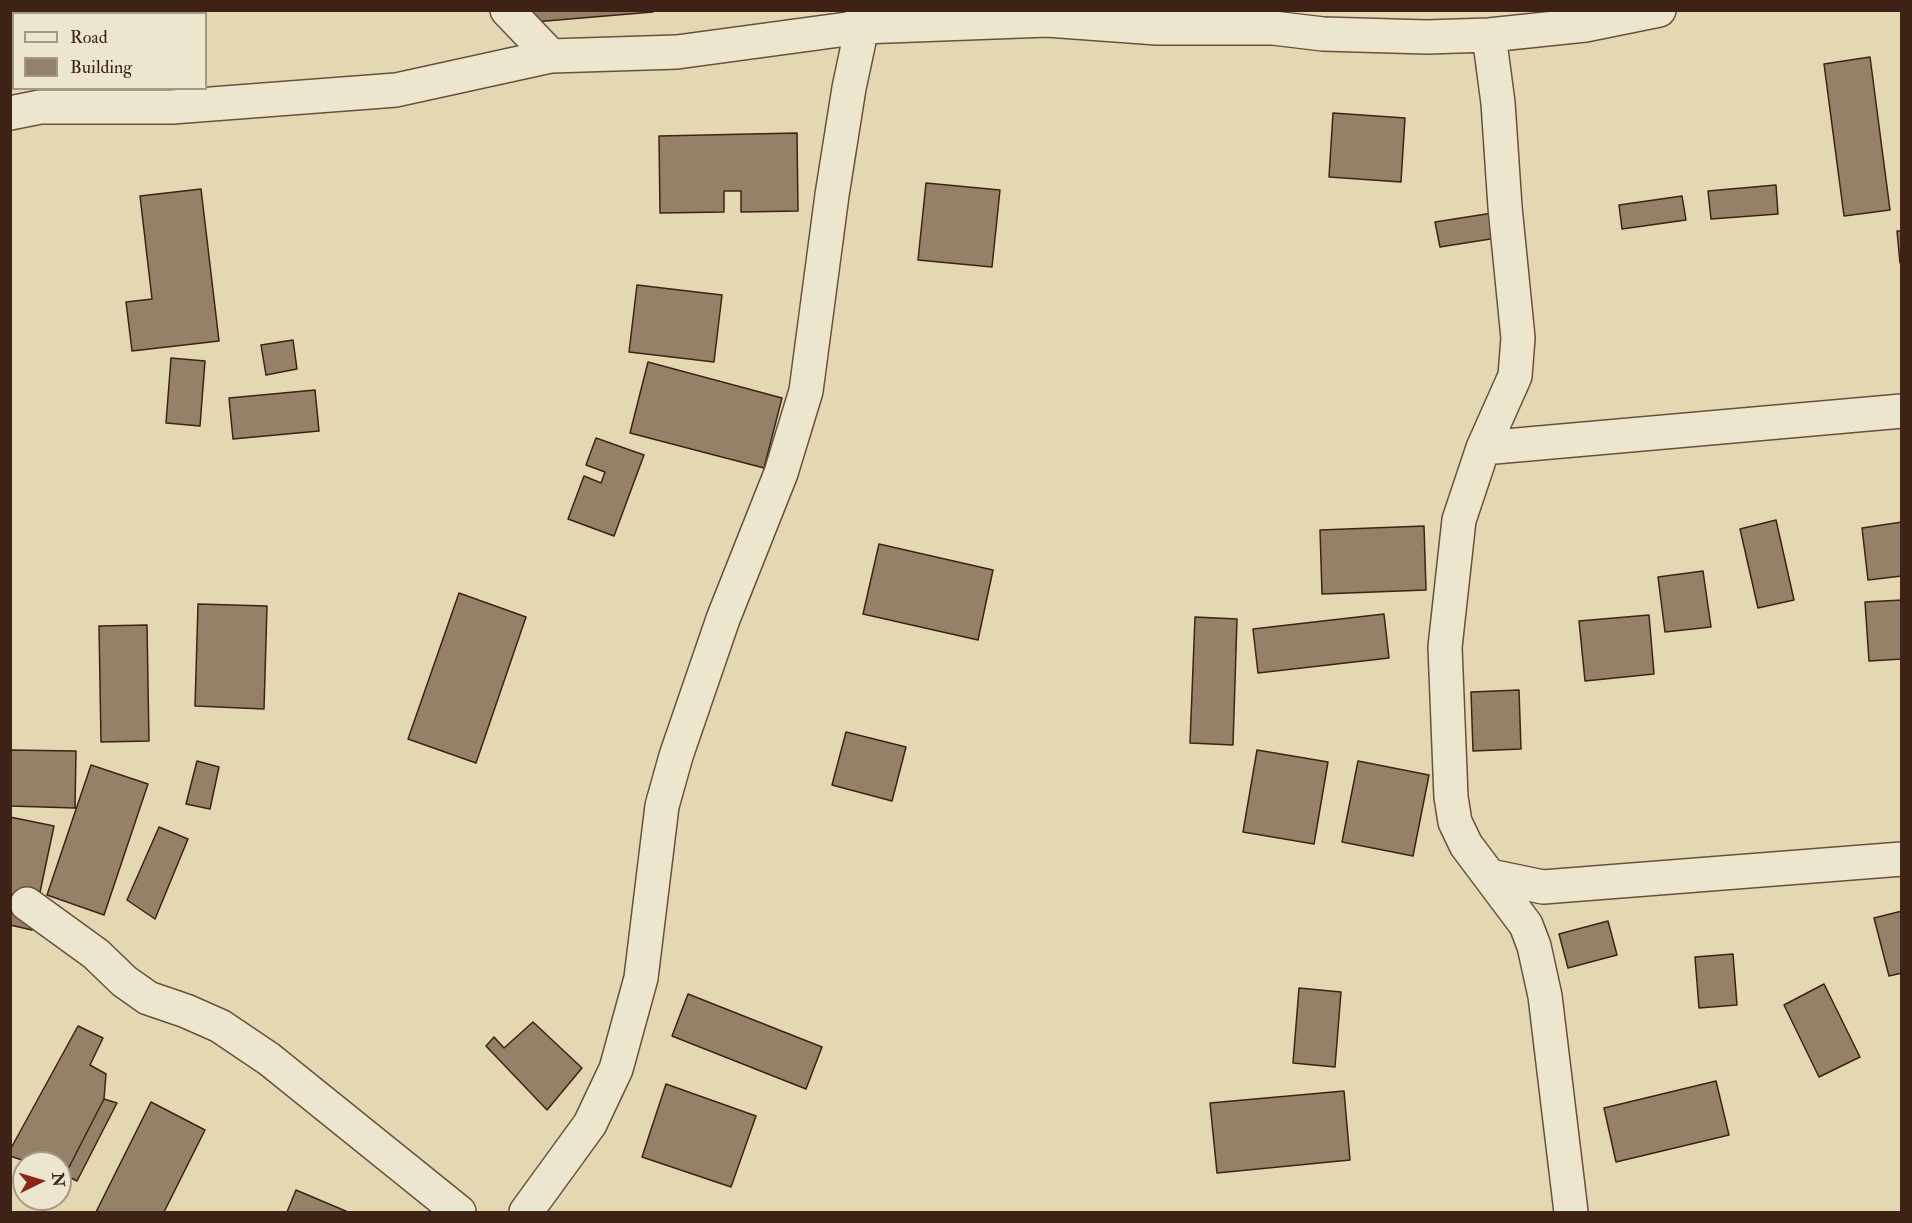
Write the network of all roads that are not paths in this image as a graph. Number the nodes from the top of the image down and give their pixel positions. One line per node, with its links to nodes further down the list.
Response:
1 (507, 10): 5 (street)
2 (1659, 10): 4 (street)
3 (862, 19): 4 (street); 5 (street); 15 (street)
4 (1489, 35): 8 (street)
5 (551, 56): 6 (street)
6 (10, 112)
7 (1902, 411): 8 (street)
8 (1483, 448): 10 (street)
9 (1902, 859): 11 (street)
10 (1490, 876): 11 (street); 13 (street)
11 (1543, 887): 13 (street)
12 (27, 904): 14 (street)
13 (1526, 925): 16 (street)
14 (459, 1212)
15 (526, 1212)
16 (1571, 1212)

